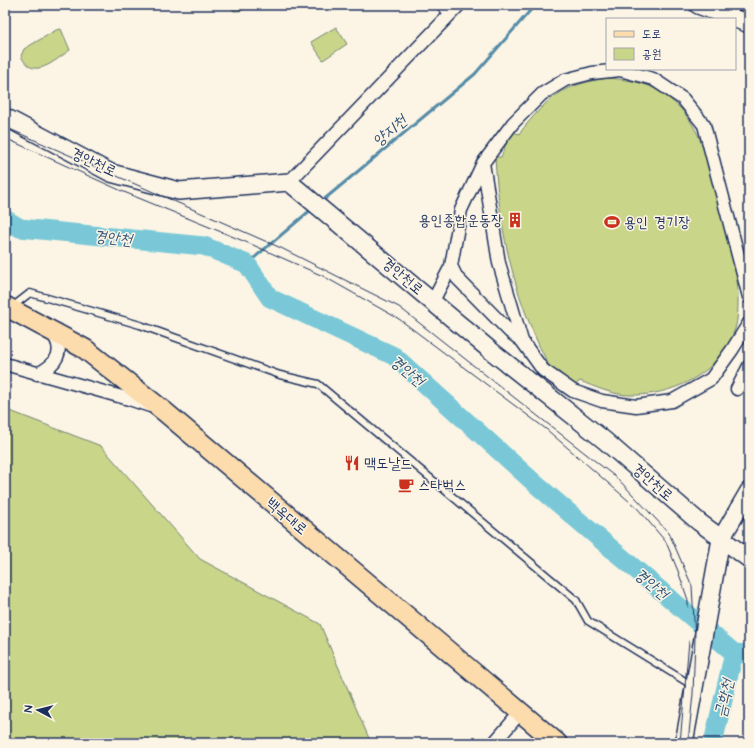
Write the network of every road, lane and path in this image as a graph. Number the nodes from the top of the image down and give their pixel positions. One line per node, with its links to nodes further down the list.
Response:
1 (439, 5): 4 (lane)
2 (459, 5): 4 (street)
3 (698, 5): 5 (main road)
4 (449, 16): 10 (street)
5 (733, 18)
6 (736, 19): 7 (main road)
7 (749, 24)
8 (5, 117): 10 (main road, 경안천로)
9 (483, 163): 11 (street); 12 (street); 17 (street)
10 (294, 186): 13 (main road, 경안천로)
11 (451, 266): 13 (street); 17 (street)
12 (749, 297)
13 (433, 301): 24 (main road, 경안천로)
14 (7, 308): 16 (main road, 백옥대로); 26 (lane)
15 (749, 323): 17 (street)
16 (49, 330): 20 (street); 22 (main road, 백옥대로)
17 (522, 341)
18 (5, 364): 20 (street)
19 (749, 366): 21 (street)
20 (37, 374): 22 (street)
21 (737, 389)
22 (165, 412): 27 (main road, 백옥대로)
23 (747, 497): 24 (main road)
24 (720, 547): 25 (main road, 경안천로); 26 (main road)
25 (749, 560)
26 (694, 687): 30 (main road)
27 (520, 713): 28 (street); 29 (main road, 백옥대로)
28 (494, 743)
29 (557, 743)
30 (684, 743)

